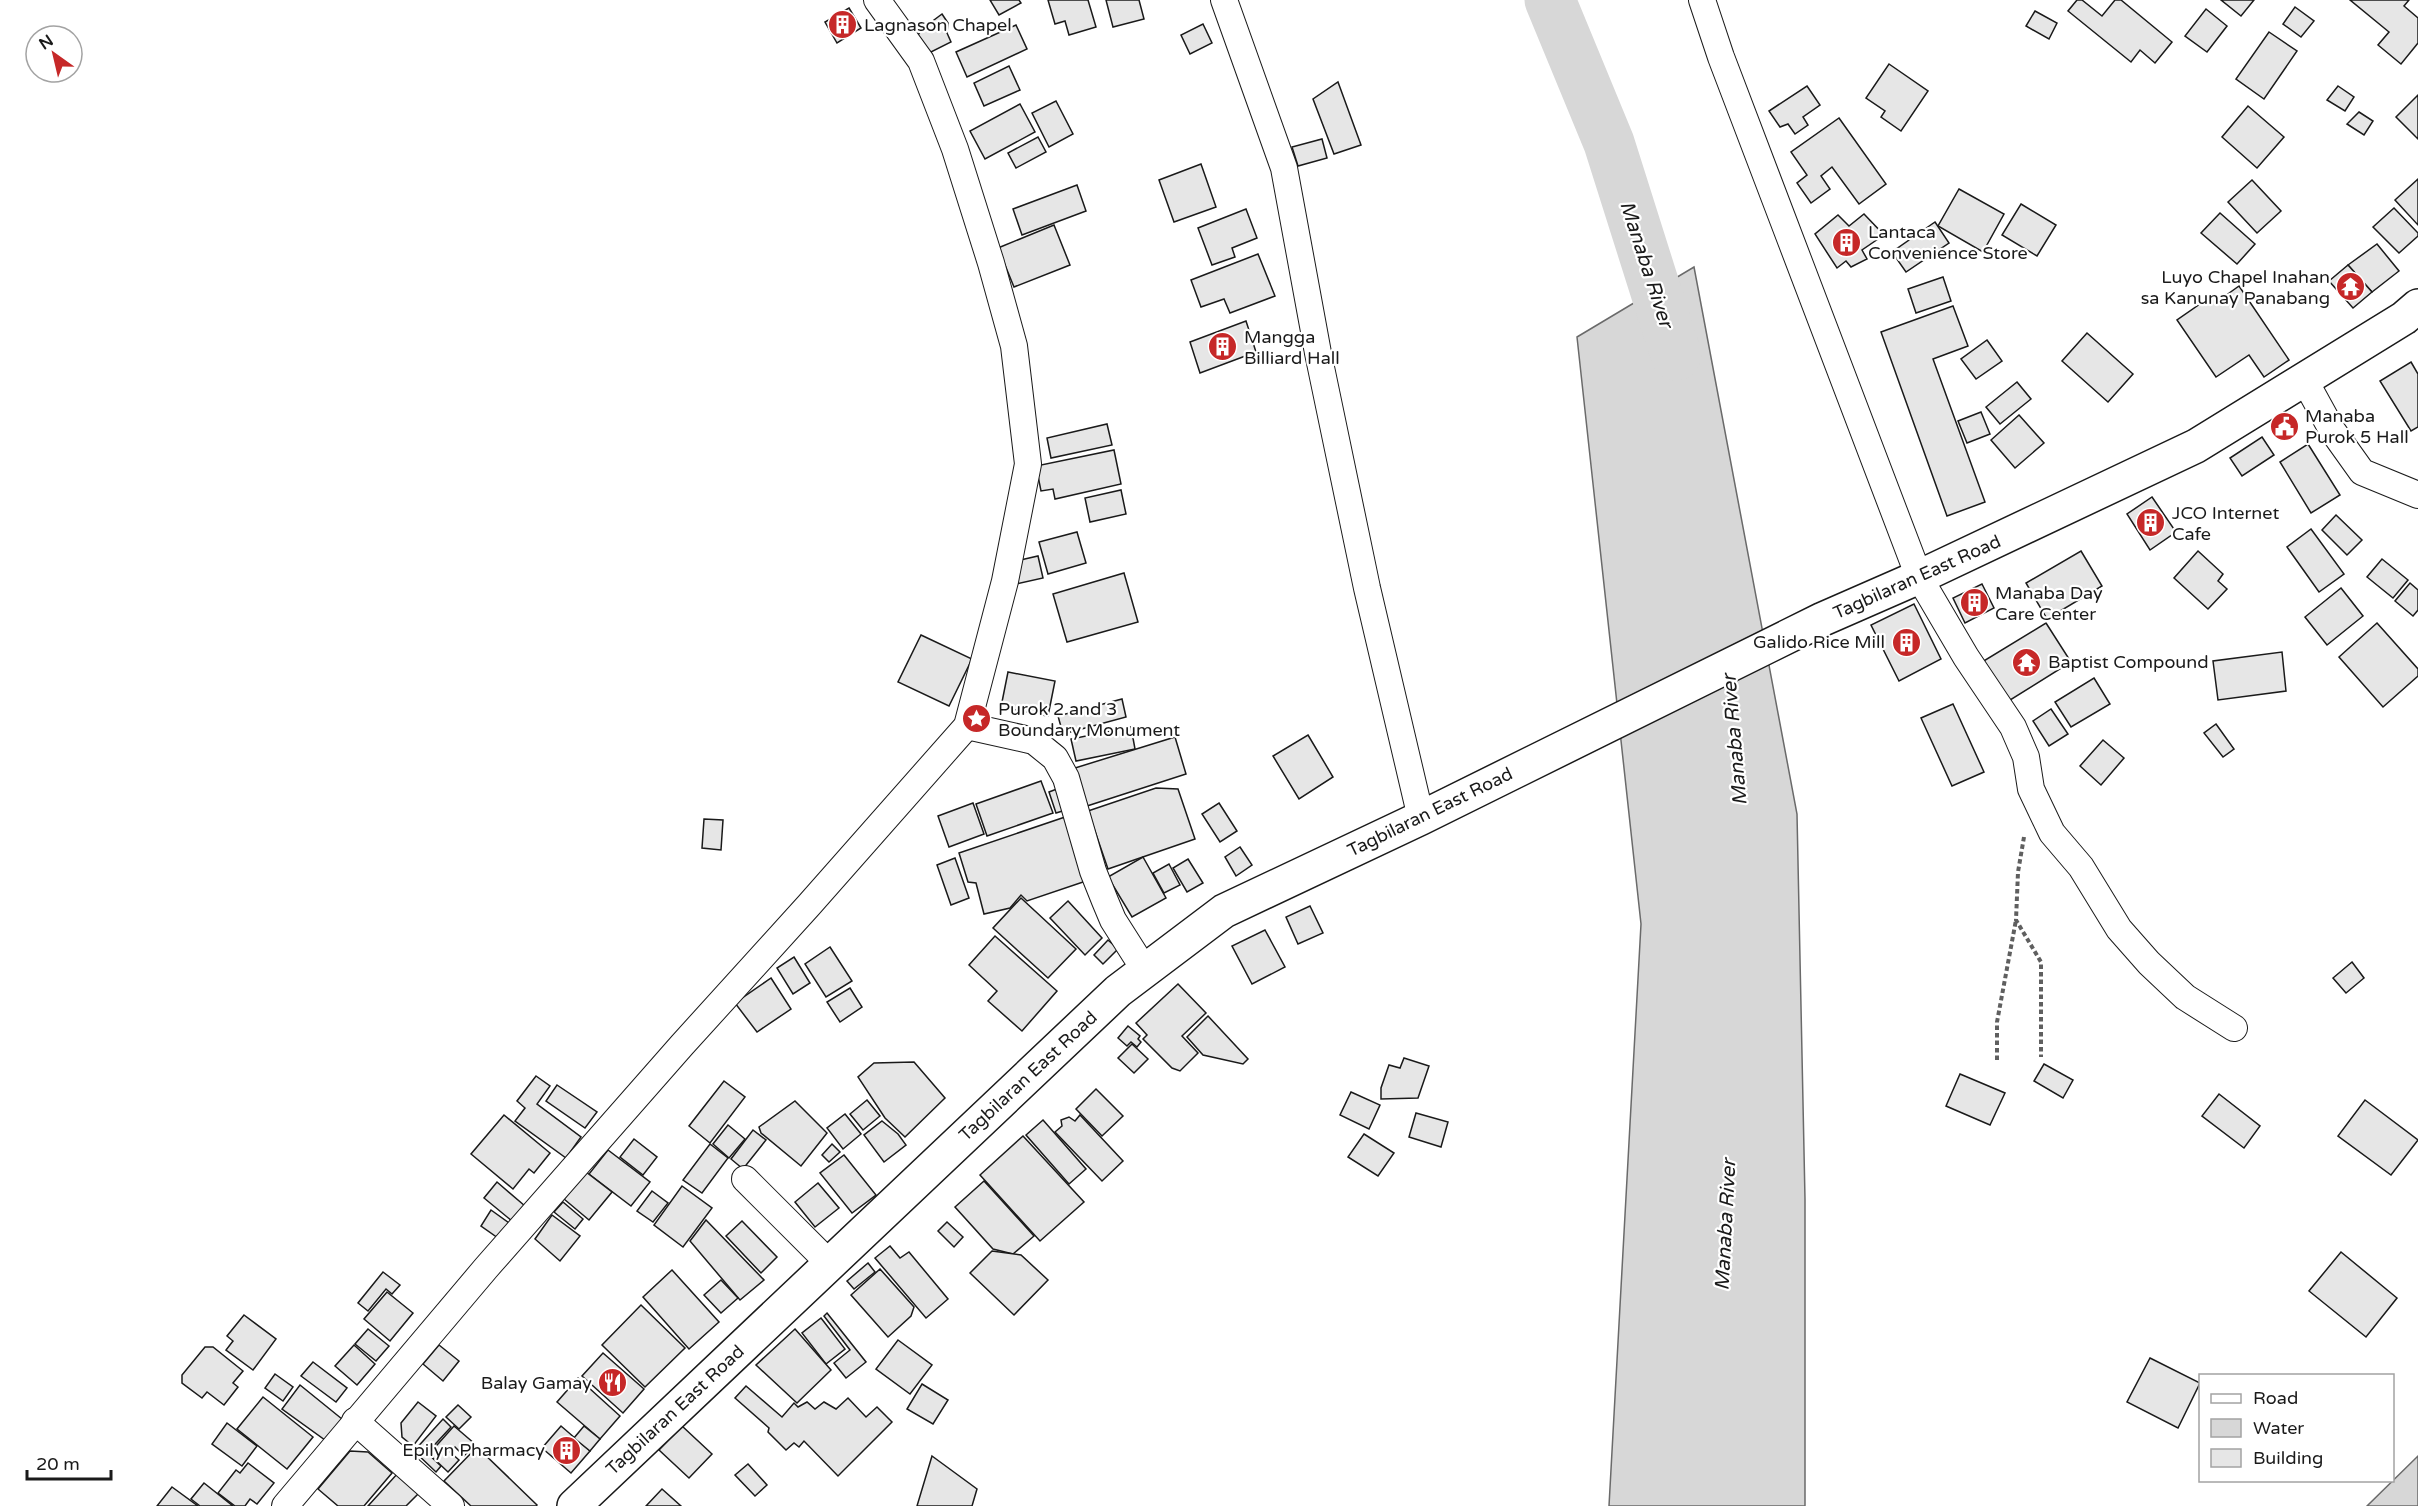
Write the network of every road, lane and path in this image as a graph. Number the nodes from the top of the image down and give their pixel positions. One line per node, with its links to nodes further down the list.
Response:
1 (877, 0): 8 (street)
2 (1224, 0): 10 (street)
3 (1702, 0): 7 (street)
4 (2418, 306): 5 (main road, Tagbilaran East Road)
5 (2304, 379): 6 (street); 7 (main road, Tagbilaran East Road)
6 (2418, 495)
7 (1919, 577): 9 (street); 10 (main road, Tagbilaran East Road)
8 (967, 726): 12 (street); 18 (street)
9 (2031, 789): 11 (path); 13 (street)
10 (1430, 813): 12 (main road, Tagbilaran East Road)
11 (2016, 920): 14 (path); 15 (path)
12 (1146, 972): 17 (main road, Tagbilaran East Road)
13 (2234, 1028)
14 (2041, 1057)
15 (1996, 1060)
16 (745, 1179): 17 (street)
17 (830, 1264): 21 (main road, Tagbilaran East Road)
18 (355, 1421): 19 (street); 20 (street)
19 (285, 1506)
20 (451, 1506)
21 (574, 1506)

